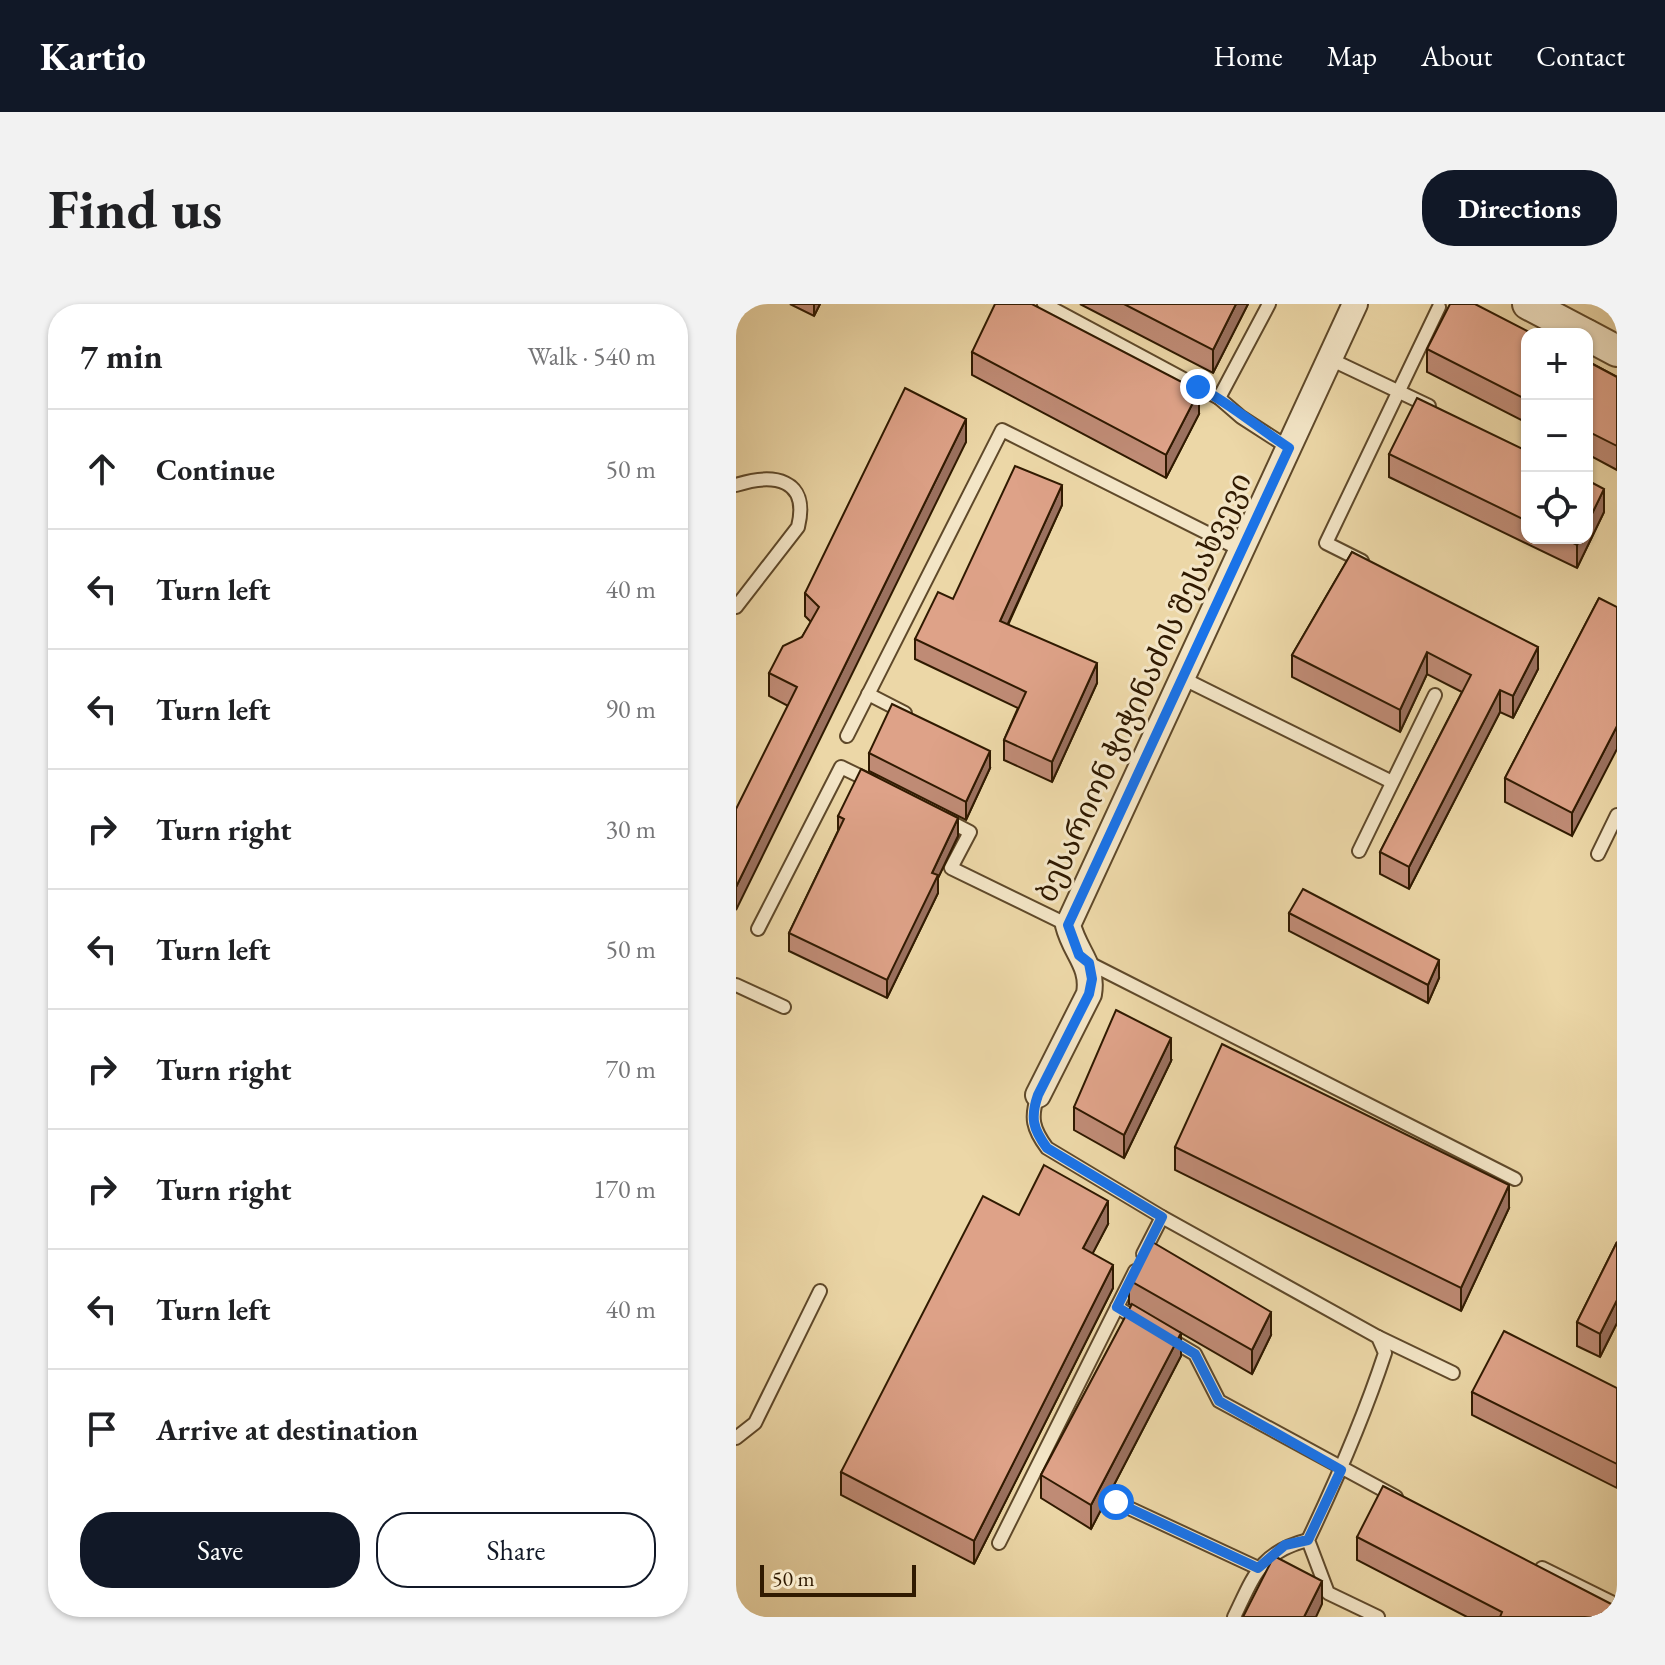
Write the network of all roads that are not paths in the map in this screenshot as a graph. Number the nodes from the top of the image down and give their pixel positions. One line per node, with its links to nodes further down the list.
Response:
1 (1044, 304): 11 (lane)
2 (1269, 304): 11 (lane)
3 (1355, 304): 9 (street, ბესარიონ ჭიჭინაძის შესახვევი)
4 (1528, 304): 6 (street)
5 (1439, 307): 10 (lane)
6 (1573, 328)
7 (1593, 339): 8 (street)
8 (1617, 351)
9 (1330, 359): 10 (lane); 13 (street, ბესარიონ ჭიჭინაძის შესახვევი)
10 (1399, 390): 12 (lane); 16 (lane)
11 (1219, 398): 13 (lane)
12 (1438, 410)
13 (1289, 448): 15 (street, ბესარიონ ჭიჭინაძის შესახვევი)
14 (736, 485): 17 (lane)
15 (1241, 550): 18 (street, ბესარიონ ჭიჭინაძის შესახვევი); 19 (lane)
16 (1380, 570)
17 (736, 607)
18 (1182, 678): 23 (lane); 29 (street, ბესარიონ ჭიჭინაძის შესახვევი)
19 (868, 694): 21 (lane); 22 (lane)
20 (1435, 695): 23 (lane)
21 (924, 723)
22 (847, 736)
23 (1392, 782): 27 (lane)
24 (880, 786): 30 (lane)
25 (931, 812): 29 (lane)
26 (1617, 815): 28 (lane)
27 (1359, 851)
28 (1598, 854)
29 (1068, 925): 31 (street, ბესარიონ ჭიჭინაძის შესახვევი)
30 (758, 929)
31 (1089, 963): 34 (street); 35 (lane)
32 (736, 985): 33 (lane)
33 (784, 1007)
34 (1038, 1095): 36 (lane)
35 (1515, 1179)
36 (1162, 1217): 38 (lane); 39 (lane)
37 (820, 1291): 41 (lane)
38 (1117, 1307): 42 (lane); 46 (lane)
39 (1378, 1337): 40 (lane); 42 (lane)
40 (1453, 1373)
41 (736, 1438)
42 (1341, 1470): 44 (lane); 45 (lane)
43 (1116, 1502): 48 (lane)
44 (1410, 1504)
45 (1308, 1540): 48 (lane); 51 (lane)
46 (999, 1543)
47 (1534, 1564): 49 (lane)
48 (1258, 1568): 50 (lane)
49 (1617, 1605)
50 (1234, 1617)
51 (1378, 1617)

